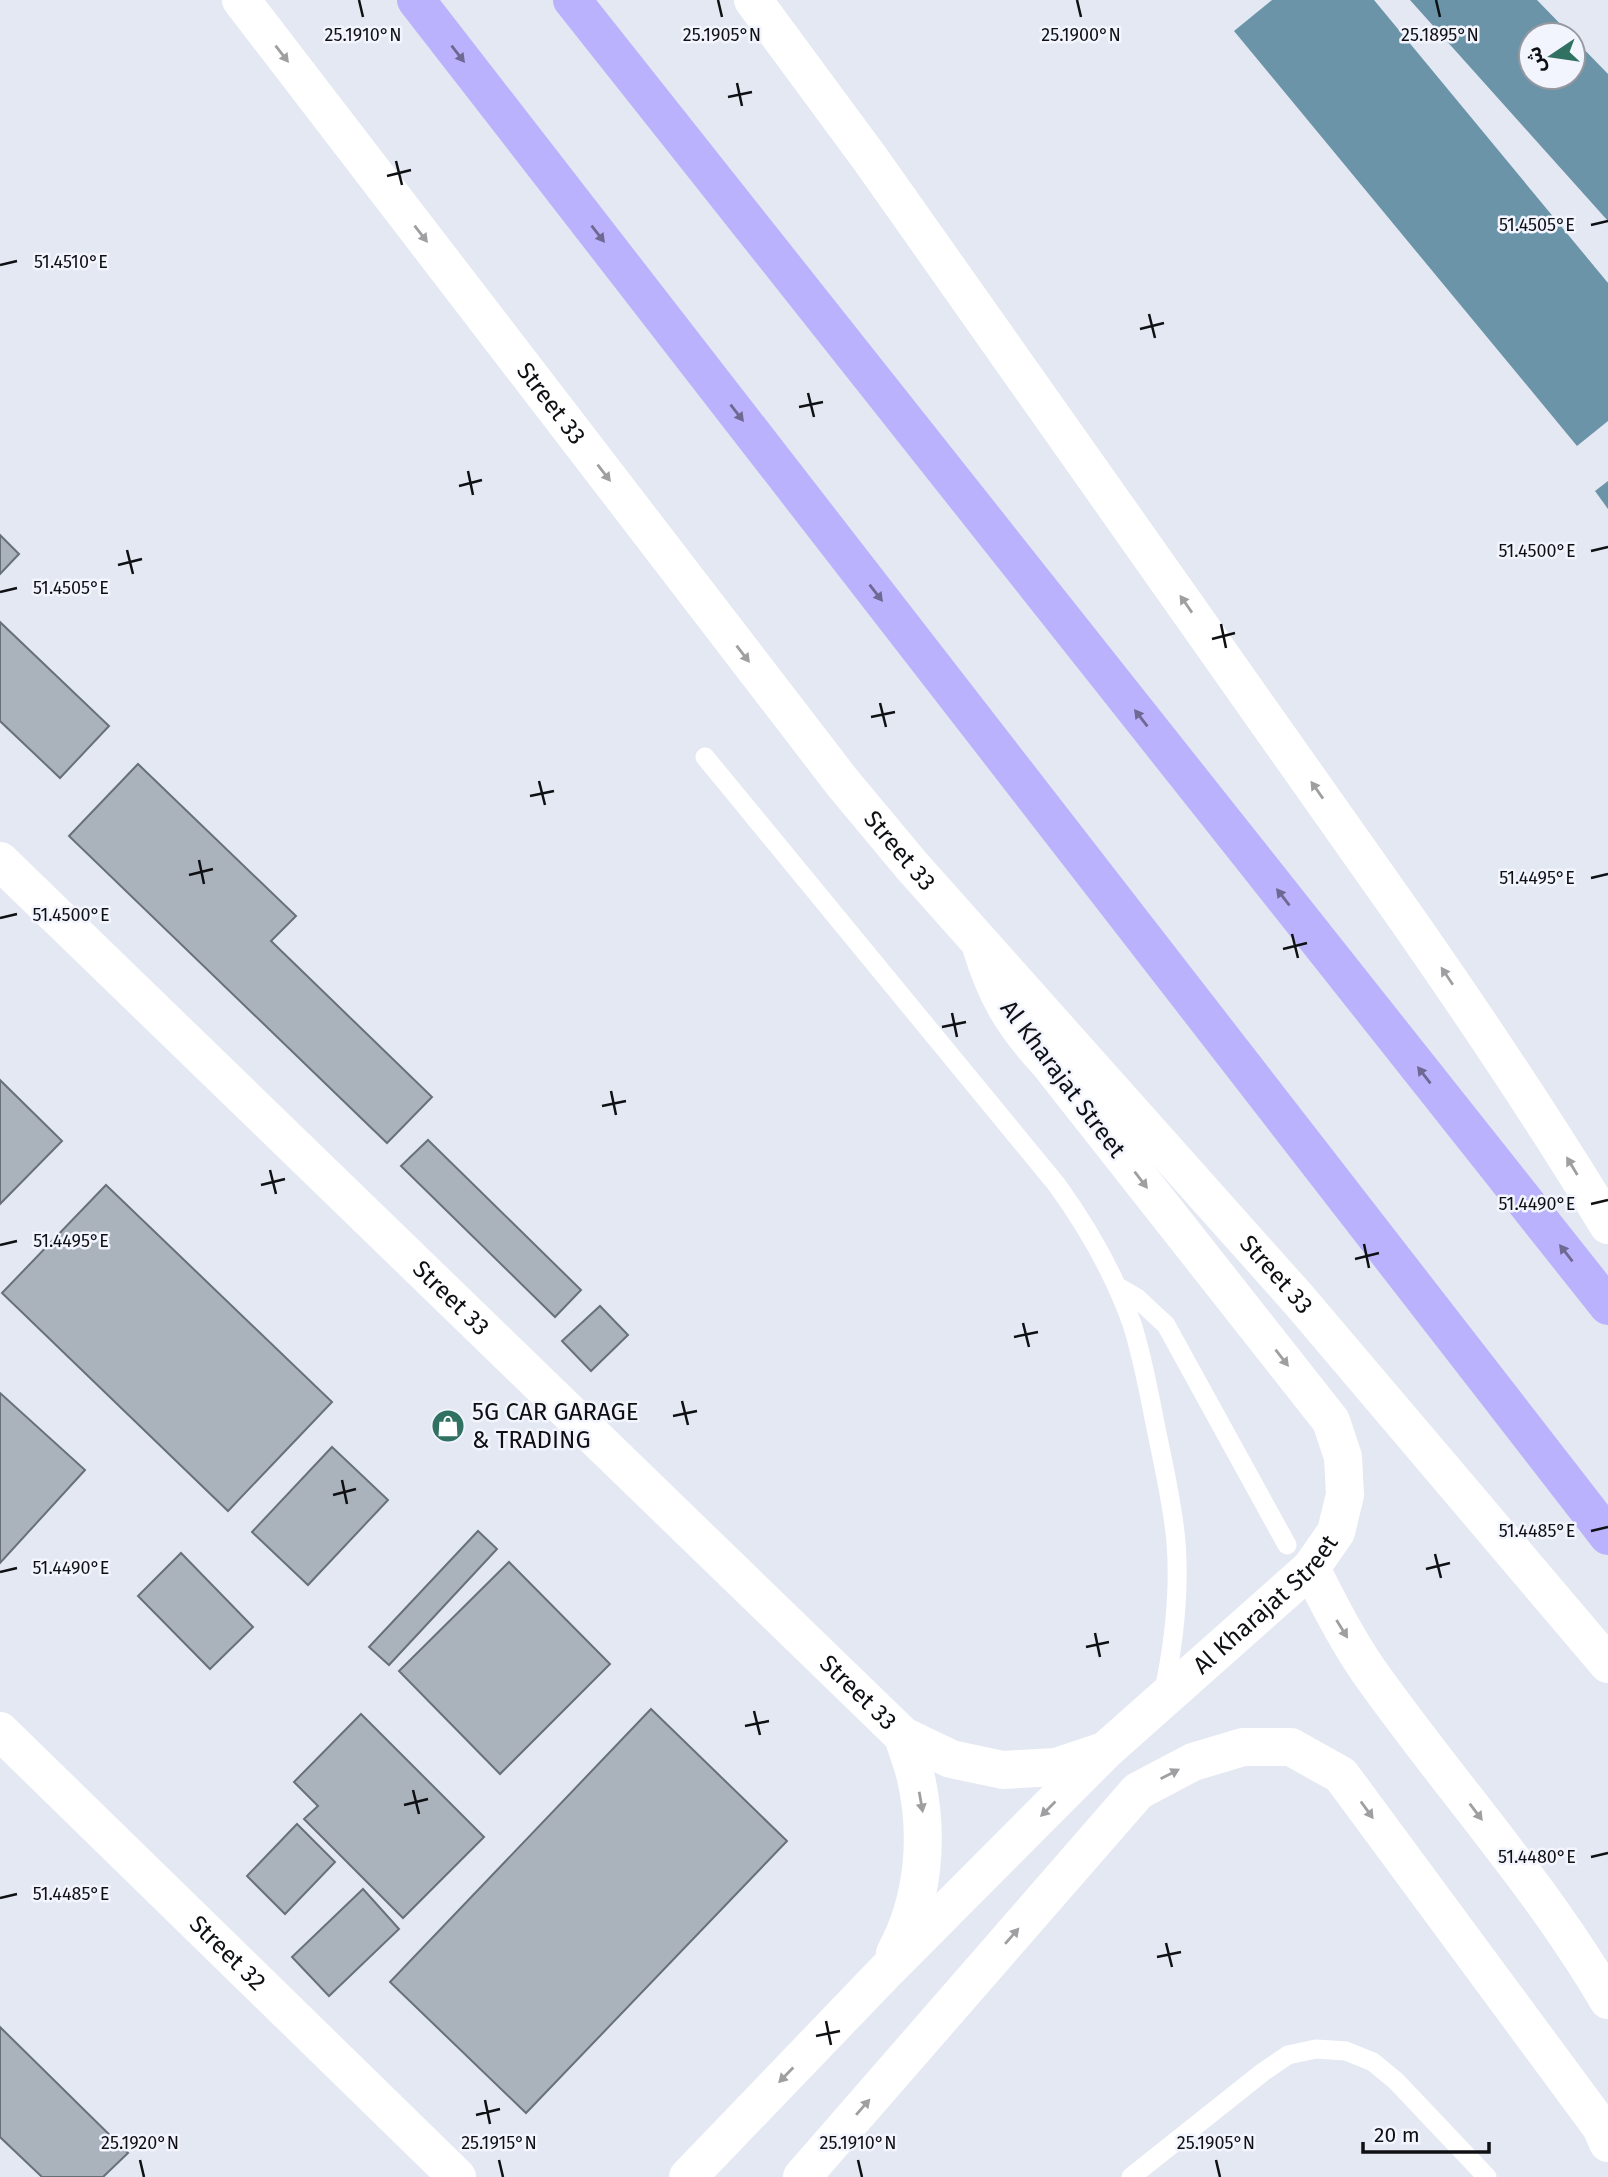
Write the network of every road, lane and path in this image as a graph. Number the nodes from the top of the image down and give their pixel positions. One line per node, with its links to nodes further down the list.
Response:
1 (241, 0): 7 (street, Street 33, one-way to 7)
2 (416, 0): 11 (highway, one-way to 11)
3 (572, 0): 10 (highway, one-way to 3)
4 (753, 0): 8 (street, one-way to 4)
5 (705, 757): 9 (lane)
6 (0, 861): 16 (street, Street 33)
7 (980, 943): 12 (street, Al Kharajat Street, one-way to 12); 13 (street, Street 33)
8 (1608, 1224)
9 (1118, 1287): 12 (lane); 14 (lane)
10 (1608, 1307)
11 (1608, 1536)
12 (1299, 1557): 14 (street, Al Kharajat Street); 19 (street, one-way to 19)
13 (1608, 1664)
14 (1162, 1699): 17 (street, Al Kharajat Street)
15 (0, 1731): 21 (street, Street 32)
16 (902, 1736): 17 (street, Street 33); 18 (street, Street 33, one-way to 18)
17 (1106, 1751): 18 (street, Al Kharajat Street, one-way to 18)
18 (884, 1973): 22 (street, Al Kharajat Street, one-way to 22)
19 (1608, 2000)
20 (1608, 2143): 23 (street, one-way to 20)
21 (457, 2177)
22 (688, 2177)
23 (802, 2177)
24 (1131, 2177): 25 (lane)
25 (1487, 2177)

